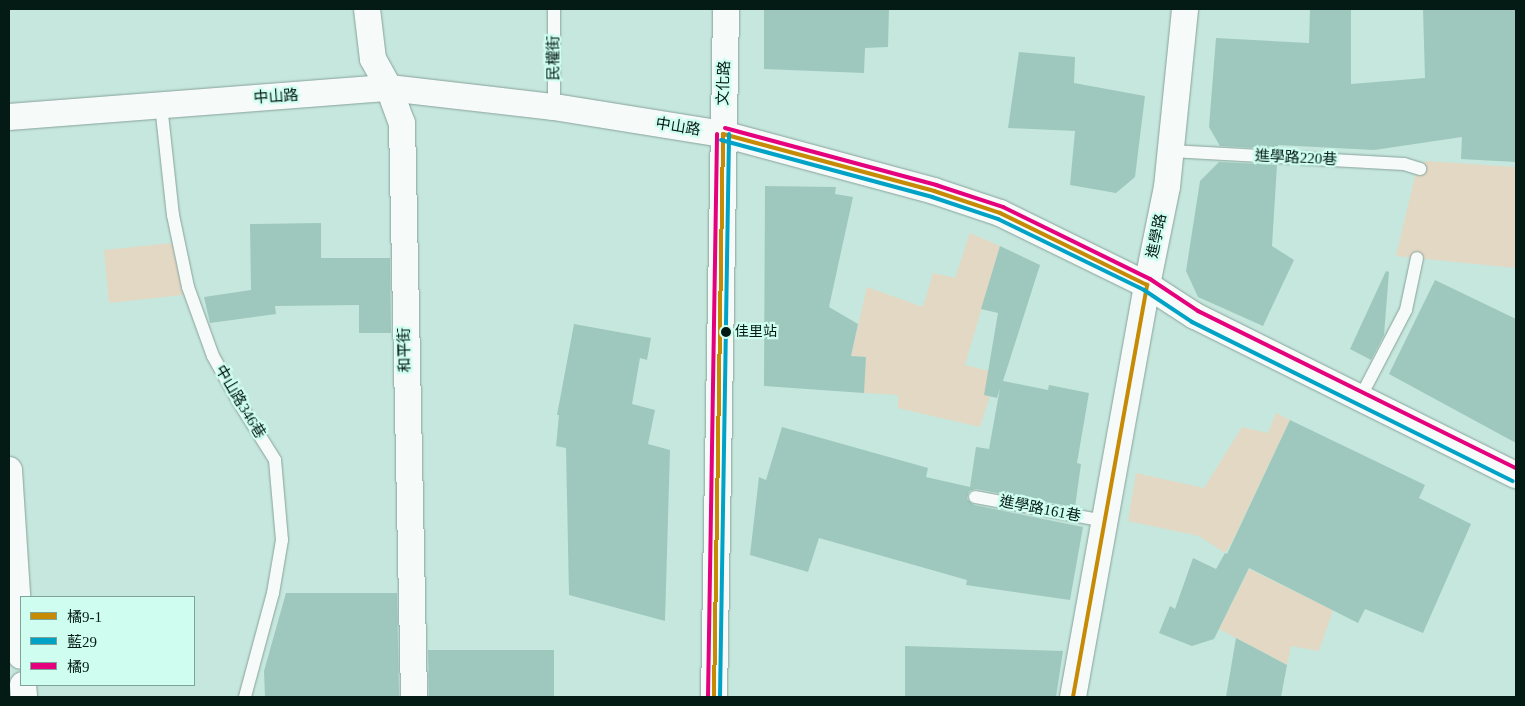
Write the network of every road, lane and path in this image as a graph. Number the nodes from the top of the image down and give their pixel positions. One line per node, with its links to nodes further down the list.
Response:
1 (367, 9): 5 (street, 和平街)
2 (554, 9): 7 (lane, 民權街)
3 (726, 9): 9 (street, 文化路)
4 (1185, 9): 10 (street, 進學路)
5 (389, 88): 6 (street, 中山路); 7 (street, 中山路); 21 (street, 和平街)
6 (160, 105): 8 (street, 中山路); 20 (lane, 中山路346巷)
7 (554, 108): 9 (street, 中山路)
8 (9, 117)
9 (723, 134): 13 (street, 中山路); 22 (street, 文化路)
10 (1171, 151): 11 (lane, 進學路220巷); 13 (street, 進學路)
11 (1420, 170)
12 (1417, 258): 14 (lane)
13 (1147, 285): 14 (street, 中山路); 18 (street, 進學路)
14 (1360, 398): 16 (street, 中山路)
15 (9, 470): 19 (street)
16 (1516, 475)
17 (975, 497): 18 (lane, 進學路161巷)
18 (1105, 522): 23 (street, 進學路)
19 (20, 640)
20 (245, 697)
21 (414, 697)
22 (714, 697)
23 (1073, 697)

